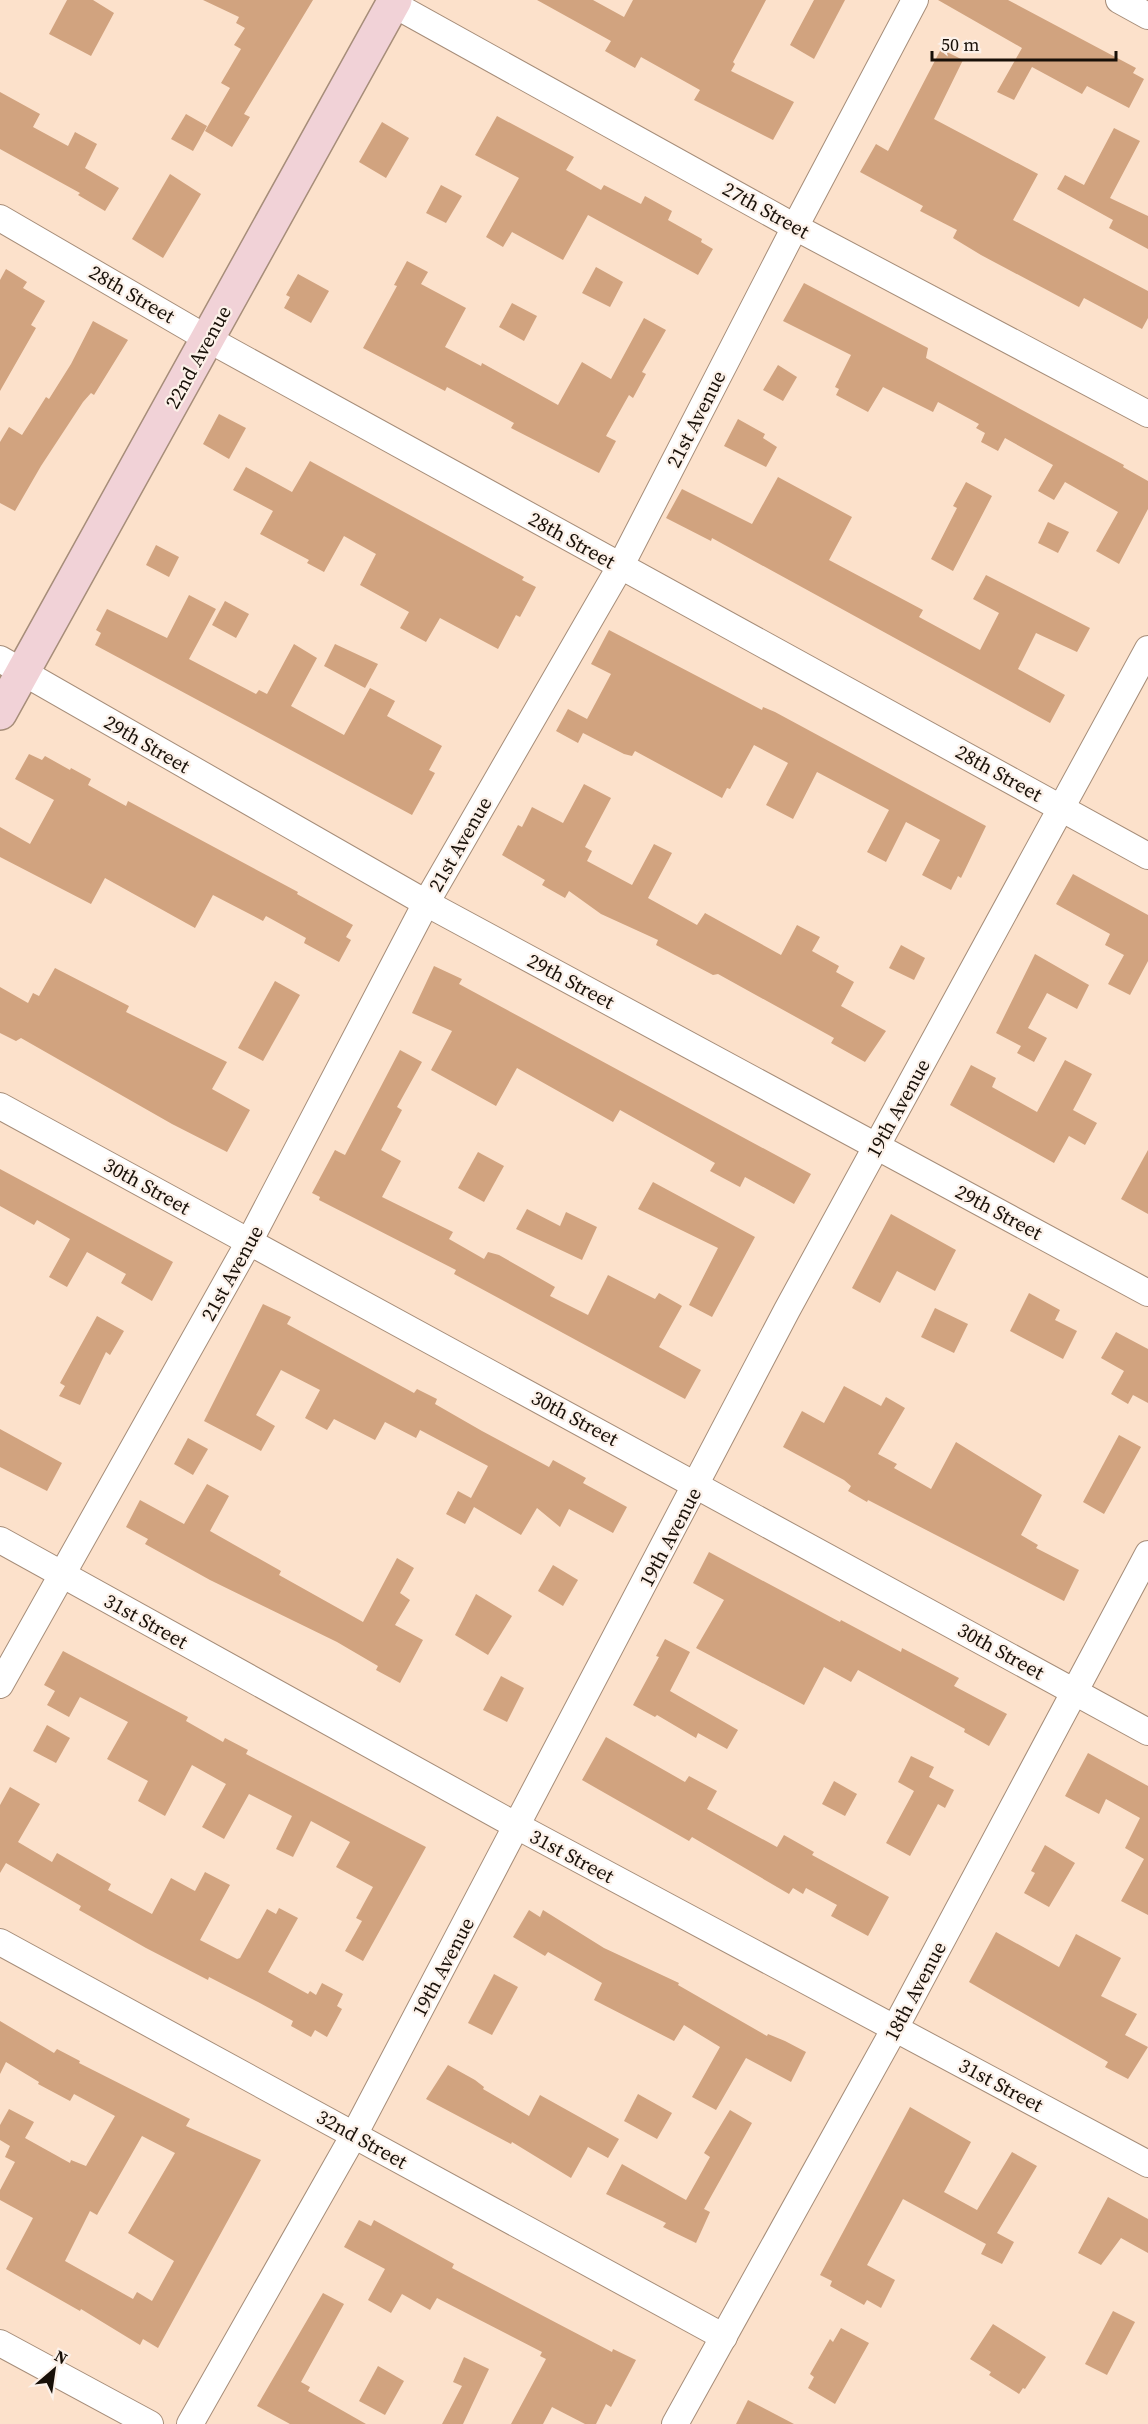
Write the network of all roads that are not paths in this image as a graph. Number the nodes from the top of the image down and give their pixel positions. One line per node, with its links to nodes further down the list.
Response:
1 (915, 0): 6 (street, 21st Avenue)
2 (1119, 0): 4 (street)
3 (392, 1): 6 (street, 27th Street); 7 (street, 22nd Avenue)
4 (1148, 16)
5 (0, 218): 7 (street, 28th Street)
6 (795, 227): 8 (street, 27th Street); 9 (street, 21st Avenue)
7 (208, 339): 9 (street, 28th Street); 11 (street, 22nd Avenue)
8 (1148, 414)
9 (620, 567): 13 (street, 28th Street); 15 (street, 21st Avenue)
10 (1148, 649): 13 (street, 19th Avenue)
11 (12, 666): 12 (street, 22nd Avenue); 15 (street, 29th Street)
12 (0, 713)
13 (1062, 808): 14 (street, 28th Street); 17 (street, 19th Avenue)
14 (1148, 856)
15 (426, 903): 17 (street, 29th Street); 18 (street, 21st Avenue)
16 (0, 1106): 18 (street, 30th Street)
17 (878, 1146): 19 (street, 29th Street); 20 (street, 19th Avenue)
18 (249, 1242): 20 (street, 30th Street); 23 (street, 21st Avenue)
19 (1148, 1293)
20 (698, 1484): 25 (street, 30th Street); 27 (street, 19th Avenue)
21 (0, 1540): 23 (street, 31st Street)
22 (1148, 1554): 25 (street, 18th Avenue)
23 (63, 1574): 24 (street, 21st Avenue); 27 (street, 31st Street)
24 (0, 1685)
25 (1073, 1691): 26 (street, 30th Street); 29 (street, 18th Avenue)
26 (1148, 1732)
27 (517, 1826): 29 (street, 31st Street); 30 (street, 19th Avenue)
28 (0, 1942): 30 (street, 32nd Street)
29 (895, 2028): 31 (street, 31st Street); 32 (street, 18th Avenue)
30 (354, 2135): 32 (street, 32nd Street); 35 (street, 19th Avenue)
31 (1148, 2164)
32 (724, 2337): 36 (street, 18th Avenue)
33 (0, 2343): 34 (street)
34 (150, 2424)
35 (190, 2424)
36 (675, 2424)

